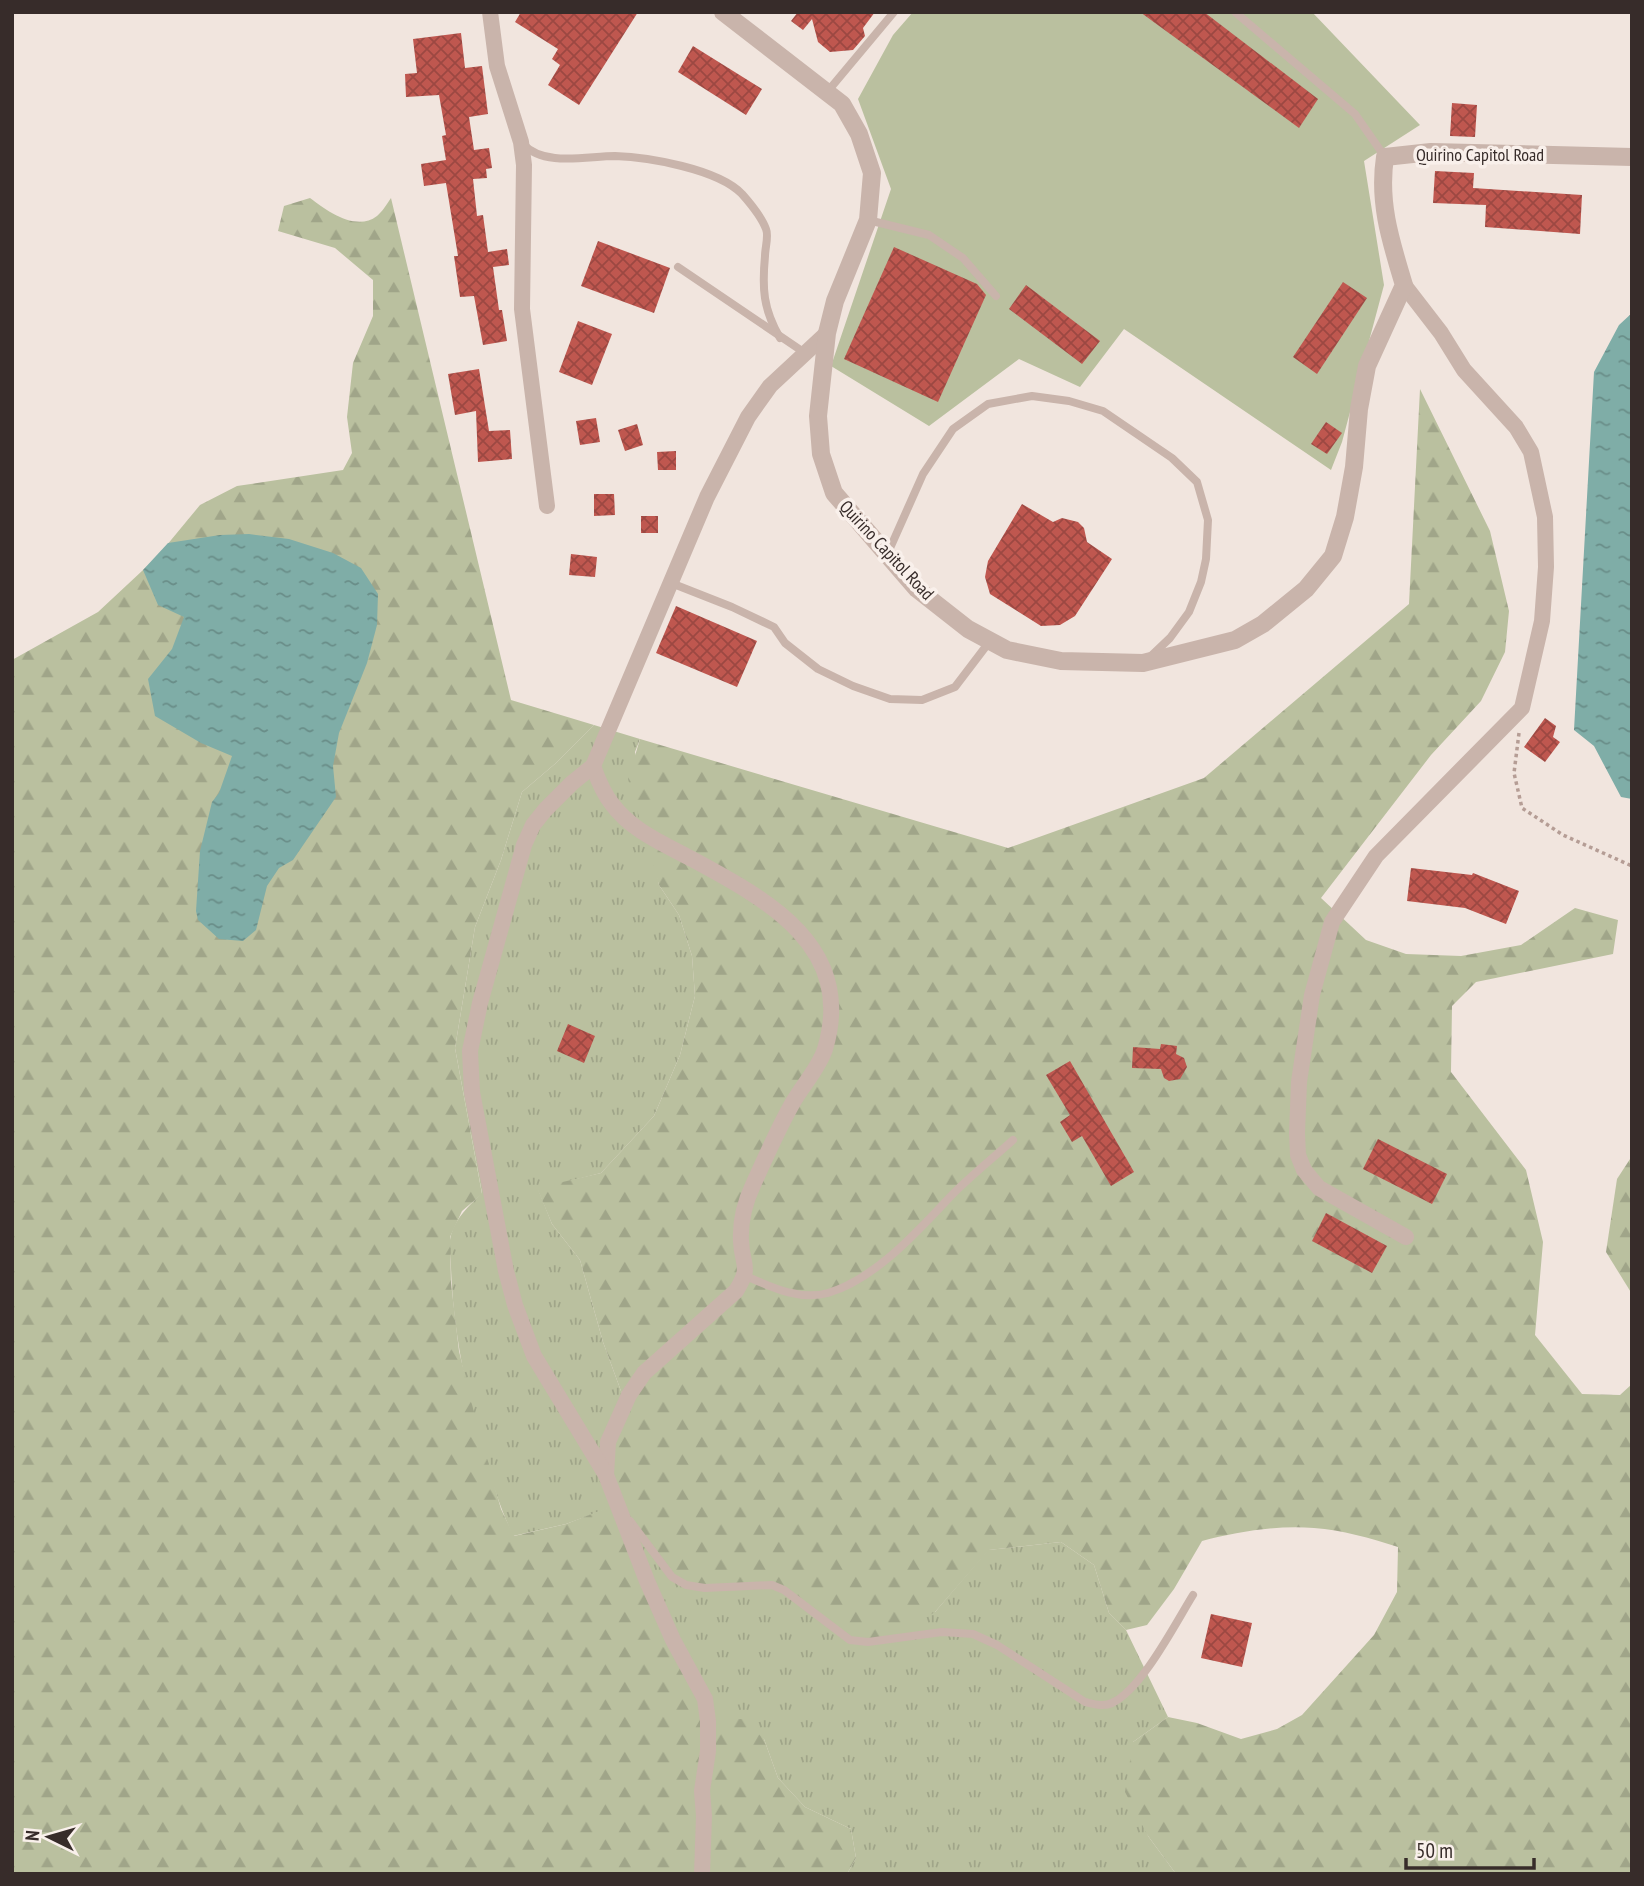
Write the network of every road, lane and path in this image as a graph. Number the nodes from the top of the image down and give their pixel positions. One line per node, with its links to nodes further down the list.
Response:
1 (490, 12): 6 (street)
2 (723, 12): 5 (street, Quirino Capitol Road)
3 (894, 12): 5 (lane)
4 (1235, 12): 7 (lane)
5 (828, 91): 9 (street, Quirino Capitol Road)
6 (521, 142): 14 (lane); 16 (street)
7 (1385, 157): 8 (street, Quirino Capitol Road); 11 (street)
8 (1632, 157)
9 (868, 220): 12 (lane); 13 (street, Quirino Capitol Road)
10 (678, 267): 14 (lane)
11 (1404, 285): 20 (street, Quirino Capitol Road); 21 (street)
12 (996, 296)
13 (827, 333): 15 (street); 17 (street, Quirino Capitol Road)
14 (780, 338): 15 (lane)
15 (805, 353): 18 (street)
16 (547, 506)
17 (887, 555): 19 (street, Quirino Capitol Road); 20 (lane)
18 (671, 583): 19 (lane); 22 (street)
19 (990, 641): 20 (street, Quirino Capitol Road)
20 (1143, 663)
21 (1522, 708): 23 (path); 25 (street)
22 (593, 766): 26 (street); 27 (street)
23 (1632, 866)
24 (1013, 1140): 26 (lane)
25 (1406, 1237)
26 (746, 1276): 27 (street)
27 (606, 1475): 28 (street)
28 (617, 1504): 29 (lane); 30 (street)
29 (1193, 1595)
30 (702, 1874)

